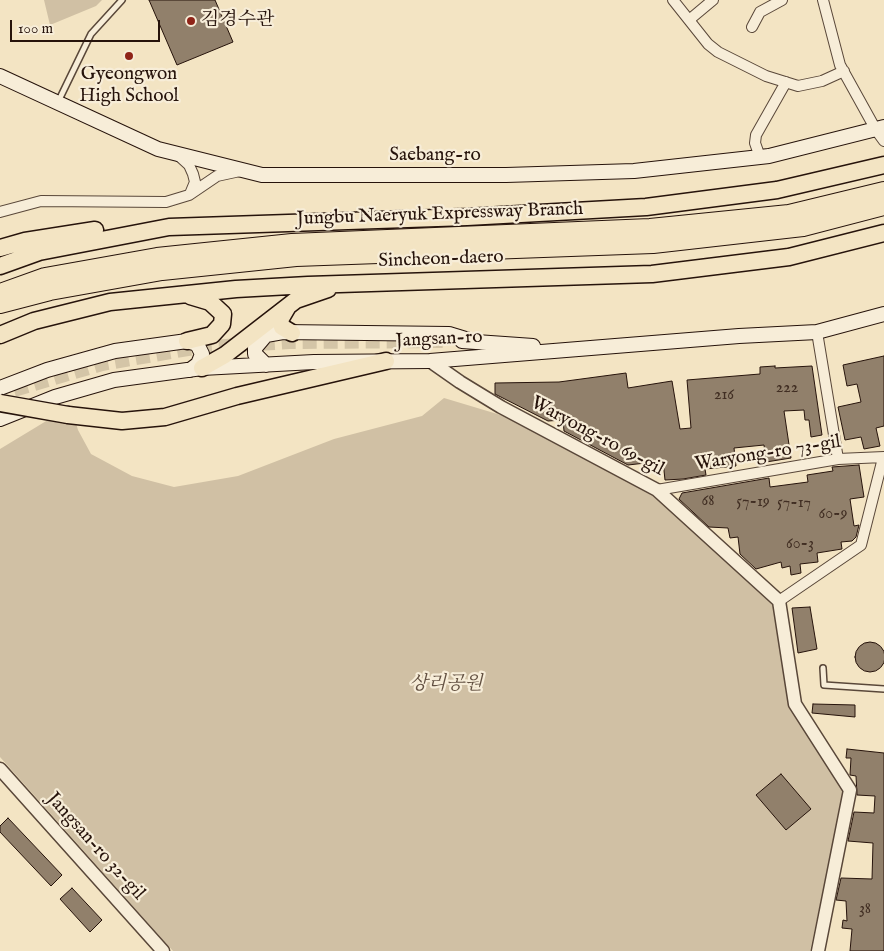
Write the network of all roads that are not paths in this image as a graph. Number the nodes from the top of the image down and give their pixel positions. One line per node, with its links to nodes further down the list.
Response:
1 (122, 0): 11 (lane)
2 (673, 0): 6 (street)
3 (713, 0): 6 (street)
4 (782, 0): 7 (street)
5 (823, 0): 8 (street)
6 (689, 20): 10 (street)
7 (752, 27)
8 (844, 72): 10 (street); 12 (street)
9 (0, 76): 11 (main road, Saebang-ro)
10 (786, 82): 14 (street)
11 (58, 102): 13 (main road, Saebang-ro)
12 (881, 133): 14 (main road, Saebang-ro)
13 (173, 152): 16 (main road, Saebang-ro); 18 (street)
14 (760, 157): 16 (main road, Saebang-ro)
15 (876, 167): 21 (highway)
16 (250, 172): 18 (street)
17 (884, 191): 26 (highway, Jungbu Naeryuk Expressway Branch)
18 (189, 195): 20 (street)
19 (884, 206): 28 (highway, Jungbu Naeryuk Expressway Branch)
20 (0, 212)
21 (169, 227): 23 (highway); 24 (highway)
22 (884, 233): 25 (highway, Sincheon-daero)
23 (0, 248)
24 (0, 266)
25 (346, 283): 27 (highway, Sincheon-daero); 29 (highway)
26 (0, 292)
27 (183, 294): 33 (highway, Sincheon-daero); 34 (highway)
28 (0, 304)
29 (287, 308): 32 (highway); 41 (highway)
30 (884, 314): 31 (main road, Jangsan-ro)
31 (817, 332): 37 (main road, Jangsan-ro); 48 (street)
32 (292, 333): 36 (main road); 40 (main road)
33 (0, 334)
34 (187, 340): 41 (main road); 42 (main road)
35 (447, 341): 36 (main road)
36 (472, 341): 37 (main road)
37 (576, 349): 39 (main road, Jangsan-ro)
38 (386, 361): 39 (main road, Jangsan-ro); 40 (main road, Jangsan-ro); 45 (highway, bridge)
39 (430, 361): 49 (street, Waryong-ro 69-gil)
40 (266, 364): 41 (main road, Jangsan-ro)
41 (196, 369): 46 (main road, Jangsan-ro)
42 (0, 388)
43 (14, 390): 44 (main road)
44 (0, 397)
45 (0, 403)
46 (0, 419)
47 (884, 457): 48 (street, Waryong-ro 73-gil); 50 (street)
48 (838, 459): 49 (street, Waryong-ro 73-gil)
49 (657, 490): 50 (street, Waryong-ro 69-gil)
50 (779, 601): 55 (street)
51 (823, 668): 52 (lane)
52 (884, 689)
53 (0, 769): 54 (street, Jangsan-ro 32-gil)
54 (163, 951)
55 (818, 951)

